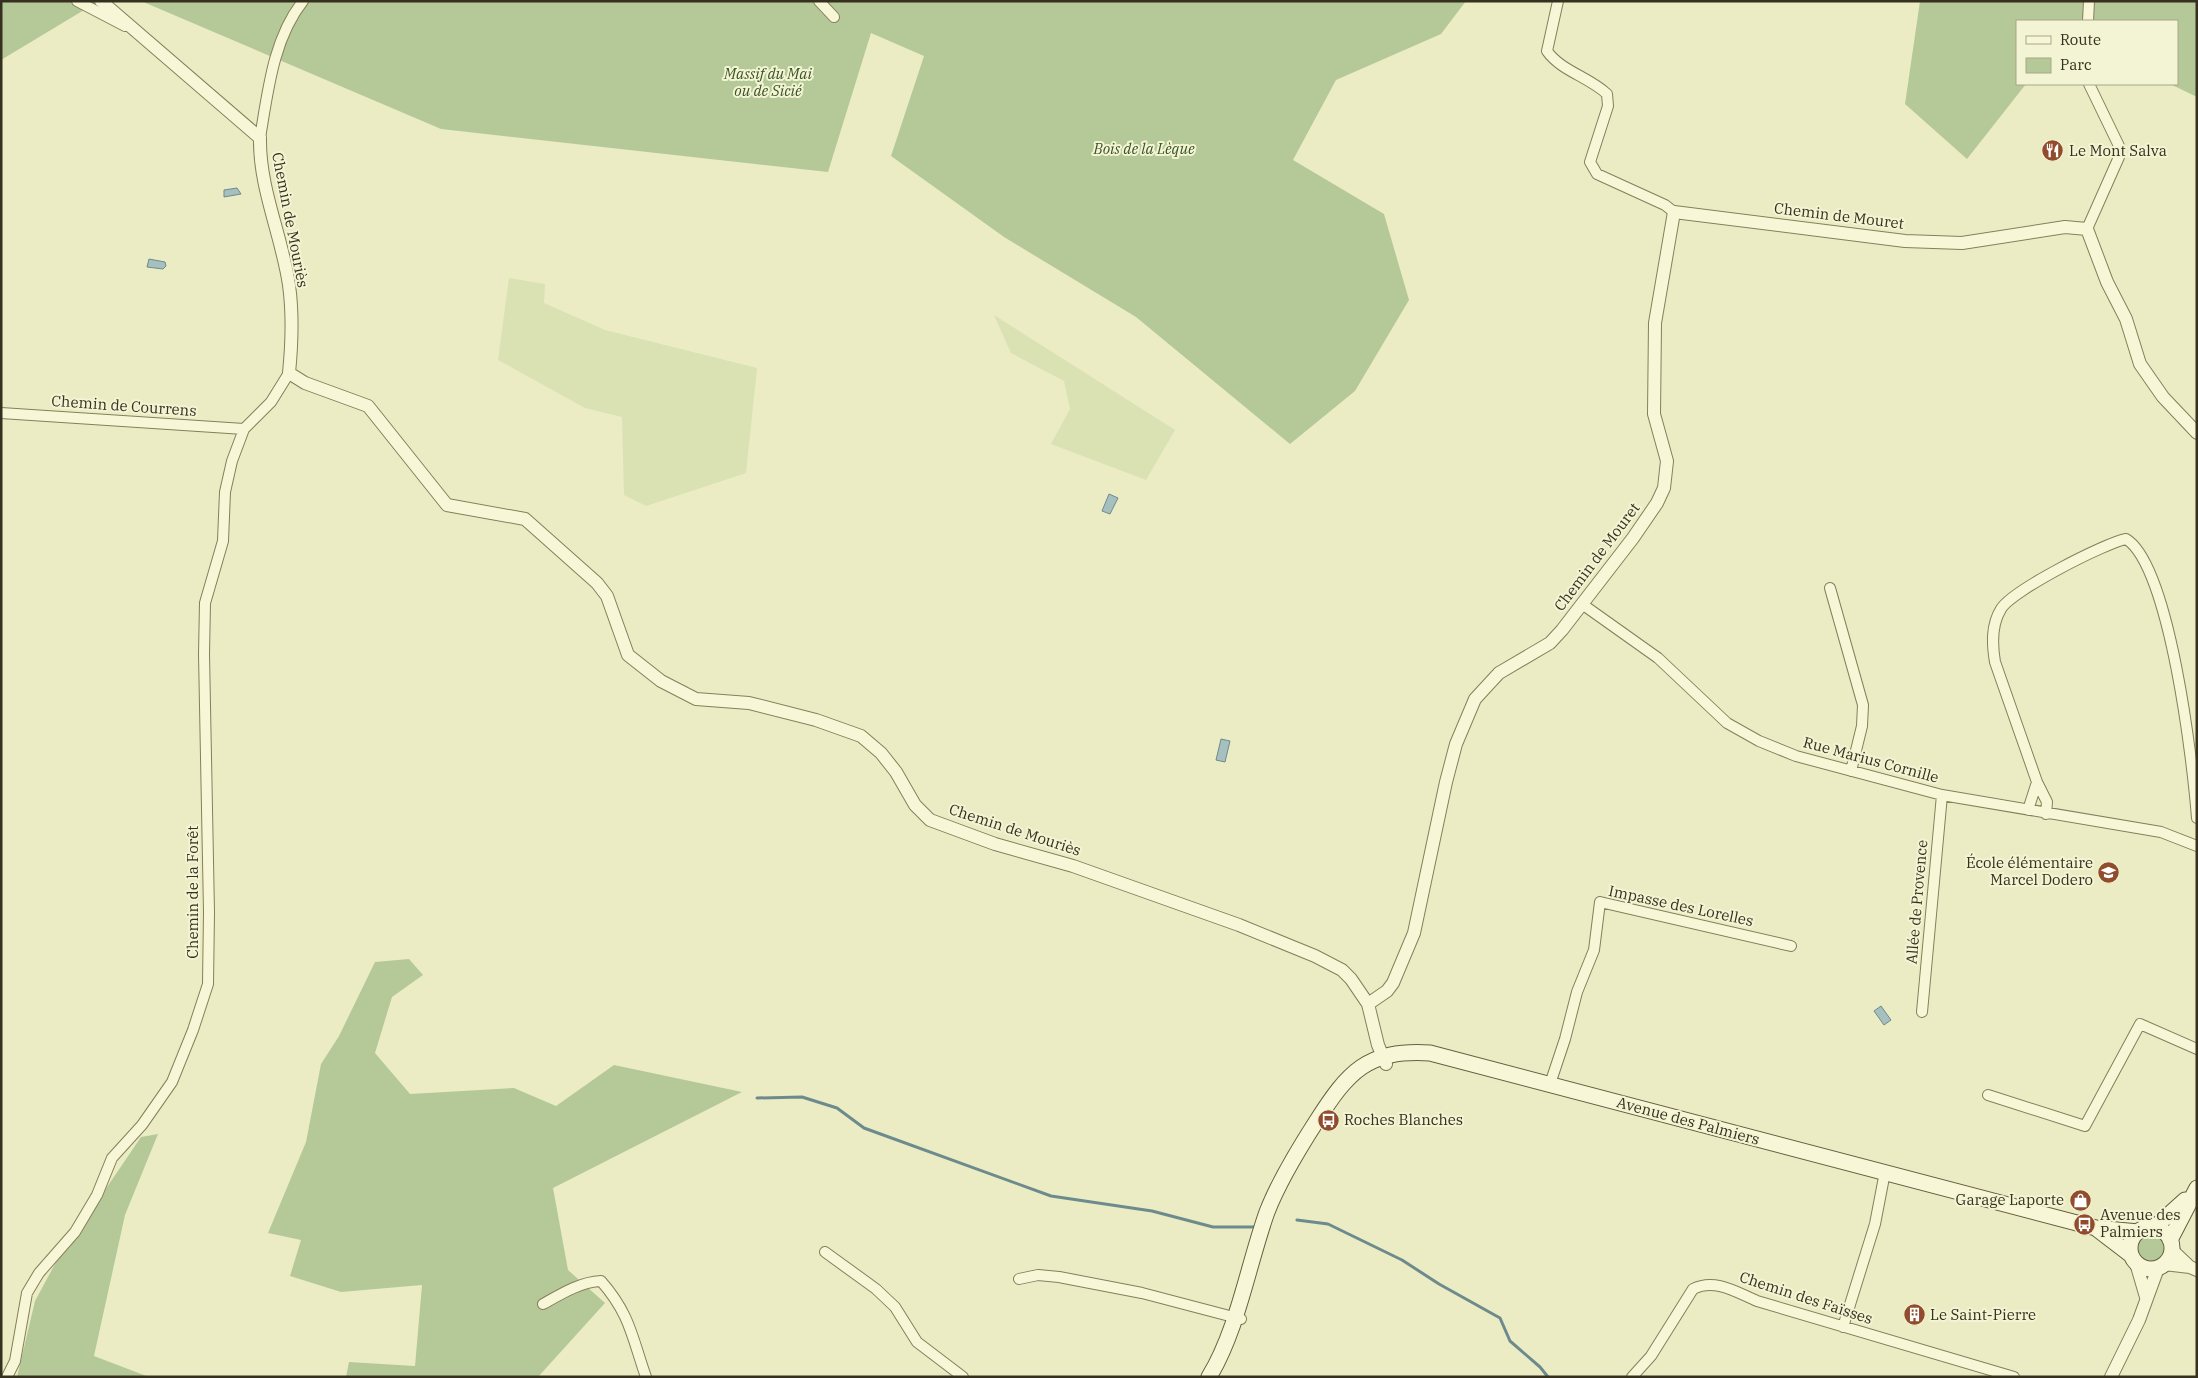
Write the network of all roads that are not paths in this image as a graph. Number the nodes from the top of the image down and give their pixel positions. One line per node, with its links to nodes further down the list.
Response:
1 (76, 1): 9 (street)
2 (102, 1): 9 (street)
3 (304, 1): 11 (street)
4 (819, 1): 7 (street)
5 (1558, 1): 12 (street)
6 (2089, 1): 8 (street)
7 (834, 17)
8 (2088, 20)
9 (131, 29): 11 (street)
10 (2089, 85): 13 (street)
11 (260, 138): 14 (street, Chemin de Mouriès)
12 (1674, 212): 13 (street, Chemin de Mouret); 19 (street, Chemin de Mouret)
13 (2087, 229): 17 (street)
14 (288, 373): 16 (street, Chemin de la Forêt); 28 (street, Chemin de Mouriès)
15 (1, 413): 16 (street, Chemin de Courrens)
16 (244, 429): 49 (street, Chemin de la Forêt)
17 (2197, 432)
18 (1830, 588): 20 (street)
19 (1582, 604): 20 (street, Rue Marius Cornille); 28 (street, Chemin de Mouret)
20 (1851, 771): 22 (street, Rue Marius Cornille)
21 (2037, 782): 23 (street); 24 (street); 25 (street)
22 (1942, 795): 23 (street, Rue Marius Cornille); 29 (street, Allée de Provence)
23 (2028, 810): 24 (street, Rue Marius Cornille)
24 (2046, 814): 26 (street, Rue Marius Cornille)
25 (2197, 818)
26 (2197, 846)
27 (1791, 946): 32 (street, Impasse des Lorelles)
28 (1368, 1004): 31 (street, Chemin de Mouriès)
29 (1922, 1012)
30 (2197, 1049): 33 (street)
31 (1384, 1060): 32 (main road, Avenue des Palmiers); 47 (main road, Avenue des Palmiers)
32 (1550, 1084): 34 (main road, Avenue des Palmiers)
33 (1988, 1095)
34 (1884, 1172): 36 (main road, Avenue des Palmiers); 48 (street)
35 (2196, 1189): 37 (main road); 39 (main road)
36 (2096, 1228): 38 (main road, Avenue des Palmiers); 41 (main road, Avenue des Palmiers)
37 (2154, 1228): 38 (main road); 39 (main road)
38 (2138, 1232): 41 (main road)
39 (2170, 1244): 42 (main road); 43 (street)
40 (825, 1252): 51 (street)
41 (2134, 1259): 42 (main road); 45 (street)
42 (2161, 1266): 43 (street); 45 (street)
43 (2193, 1268)
44 (1019, 1280): 47 (street)
45 (2146, 1298): 56 (street)
46 (543, 1304): 50 (street)
47 (1238, 1318): 52 (main road); 53 (main road)
48 (1843, 1326): 54 (street, Chemin des Faïsses); 55 (street, Chemin des Faïsses)
49 (7, 1377)
50 (646, 1377)
51 (963, 1377)
52 (1209, 1377)
53 (1219, 1377)
54 (1632, 1377)
55 (2014, 1377)
56 (2111, 1377)

